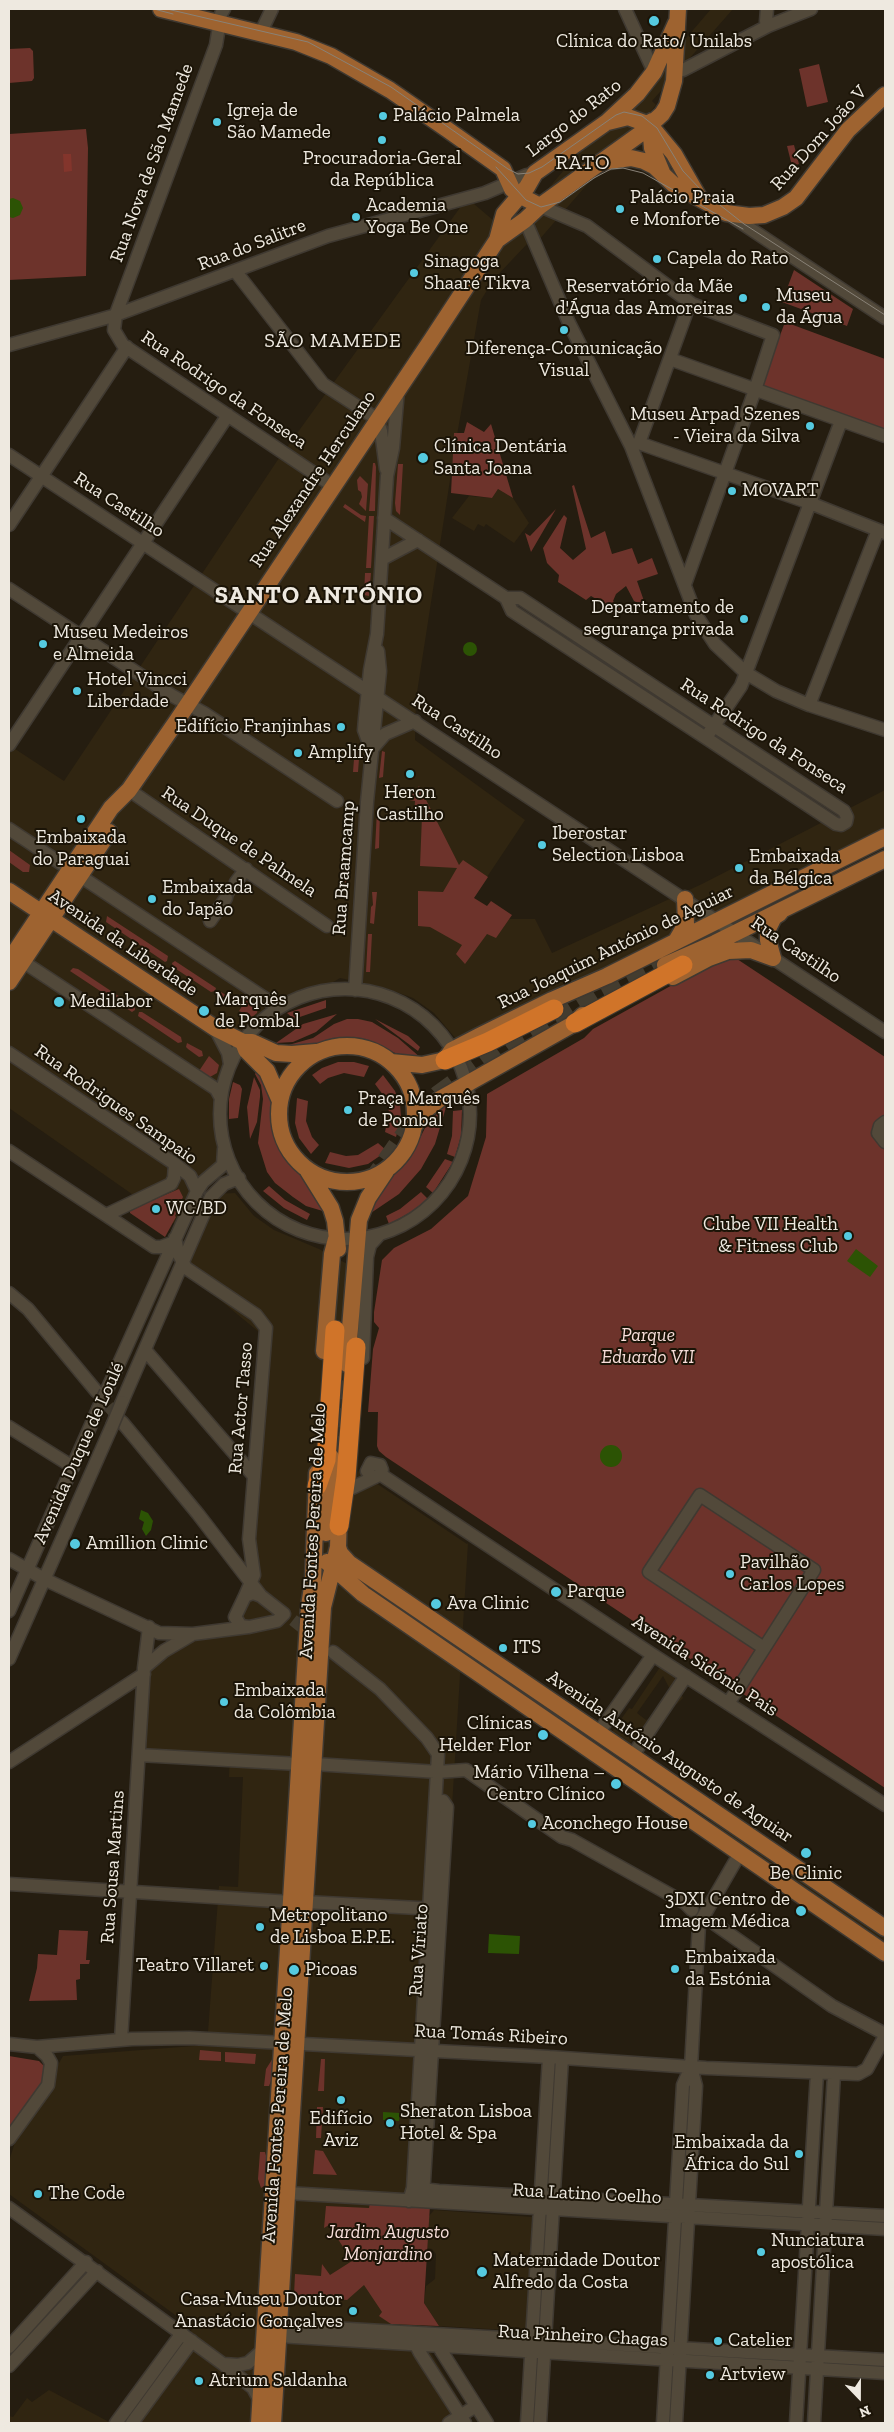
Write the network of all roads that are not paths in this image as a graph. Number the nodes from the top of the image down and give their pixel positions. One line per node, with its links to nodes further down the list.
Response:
1 (161, 9): 6 (main road)
2 (272, 9): 9 (street)
3 (625, 9): 11 (street)
4 (767, 9): 8 (street)
5 (810, 9): 8 (street)
6 (222, 16): 9 (main road); 31 (street, Rua Nova de São Mamede)
7 (677, 16): 10 (main road, Largo do Rato)
8 (768, 26): 10 (street)
9 (260, 34): 20 (main road)
10 (672, 57): 11 (main road, Largo do Rato); 13 (main road, Largo do Rato)
11 (658, 79): 13 (main road); 14 (main road, Largo do Rato); 15 (main road)
12 (885, 94): 23 (main road, Rua Dom João V)
13 (668, 104): 15 (main road); 16 (main road)
14 (607, 122): 15 (main road); 18 (main road, Largo do Rato)
15 (650, 125): 16 (main road); 17 (main road); 19 (main road)
16 (674, 154): 21 (main road)
17 (601, 162): 19 (main road, Rua Dom João V); 22 (main road)
18 (531, 174): 20 (main road); 20 (main road, Largo do Rato)
19 (663, 174): 21 (main road, Rua Dom João V)
20 (510, 182): 22 (main road); 25 (main road, Largo do Rato); 29 (street, Rua do Salitre)
21 (698, 196): 24 (main road, Rua Dom João V)
22 (540, 206): 26 (main road); 30 (street)
23 (774, 212): 24 (main road, Rua Dom João V); 28 (street)
24 (726, 213): 28 (street)
25 (504, 214): 27 (main road, Rua Alexandre Herculano)
26 (521, 223): 27 (main road, Rua Alexandre Herculano); 42 (street)
27 (497, 240): 36 (main road, Rua Alexandre Herculano)
28 (768, 242): 32 (street)
29 (236, 272): 31 (street, Rua do Salitre); 39 (street)
30 (692, 304): 35 (street); 37 (street)
31 (116, 314): 33 (street, Rua do Salitre); 34 (street, Rua Rodrigo da Fonseca)
32 (885, 318)
33 (9, 345)
34 (127, 347): 38 (street, Rua Rodrigo da Fonseca); 45 (street)
35 (670, 359): 37 (street); 42 (street)
36 (399, 387): 39 (main road, Rua Alexandre Herculano); 46 (street, Rua Braamcamp)
37 (755, 390): 40 (street); 44 (street)
38 (228, 415): 47 (street, Rua Rodrigo da Fonseca); 53 (street)
39 (377, 419): 46 (street, Rua Braamcamp); 47 (main road, Rua Alexandre Herculano)
40 (841, 421): 41 (street); 48 (street)
41 (885, 436)
42 (635, 445): 44 (street); 55 (street)
43 (9, 455): 45 (street, Rua Castilho)
44 (724, 475): 48 (street); 55 (street)
45 (41, 476): 50 (street); 53 (street, Rua Castilho)
46 (387, 476): 49 (street, Rua Braamcamp)
47 (333, 486): 58 (main road, Rua Alexandre Herculano)
48 (810, 503): 51 (street); 60 (street)
49 (384, 518): 52 (street, Rua Rodrigo da Fonseca); 54 (street, Rua Braamcamp)
50 (9, 525)
51 (882, 531): 63 (street)
52 (418, 540): 54 (street); 57 (street, Rua Rodrigo da Fonseca)
53 (143, 544): 58 (street, Rua Castilho); 59 (street)
54 (382, 559): 61 (street, Rua Braamcamp)
55 (685, 584): 60 (street)
56 (9, 588): 59 (street)
57 (506, 598): 65 (street, Rua Rodrigo da Fonseca); 67 (street, Rua Rodrigo da Fonseca)
58 (249, 612): 61 (street, Rua Castilho); 62 (main road, Rua Alexandre Herculano)
59 (82, 636): 62 (street); 68 (street)
60 (746, 673): 63 (street); 65 (street)
61 (373, 694): 64 (street, Rua Castilho); 69 (street, Rua Braamcamp)
62 (188, 704): 70 (main road, Rua Alexandre Herculano); 71 (street)
63 (809, 705): 66 (street)
64 (415, 721): 69 (street); 80 (street, Rua Castilho)
65 (714, 726): 67 (street); 67 (street, Rua Rodrigo da Fonseca)
66 (885, 730)
67 (706, 738)
68 (9, 745)
69 (371, 749): 93 (street, Rua Braamcamp)
70 (129, 790): 75 (street, Rua Duque de Palmela); 76 (main road, Rua Alexandre Herculano)
71 (337, 801)
72 (9, 829): 76 (street, Avenida da Liberdade)
73 (885, 837): 83 (main road, Rua Joaquim António de Aguiar)
74 (885, 859): 81 (main road, Rua Joaquim António de Aguiar)
75 (246, 869): 77 (street); 85 (street, Rua Duque de Palmela)
76 (75, 873): 82 (main road, Rua Alexandre Herculano); 94 (street, Avenida da Liberdade)
77 (236, 882)
78 (9, 891): 82 (main road, Avenida da Liberdade)
79 (226, 898): 84 (street)
80 (685, 899): 83 (street, Rua Castilho); 87 (main road)
81 (786, 908): 86 (main road, Rua Joaquim António de Aguiar); 89 (main road)
82 (46, 916): 90 (main road, Rua Alexandre Herculano); 97 (main road, Avenida da Liberdade)
83 (718, 920): 86 (street, Rua Castilho); 87 (main road, Rua Joaquim António de Aguiar)
84 (210, 921)
85 (327, 926)
86 (736, 932): 88 (main road, Rua Joaquim António de Aguiar); 89 (street, Rua Castilho)
87 (675, 942): 102 (main road, Rua Joaquim António de Aguiar)
88 (715, 943): 91 (main road); 96 (main road, Rua Joaquim António de Aguiar)
89 (773, 958): 91 (main road); 98 (street, Rua Castilho)
90 (15, 959): 92 (main road, Rua Alexandre Herculano); 106 (street)
91 (691, 964): 96 (highway)
92 (9, 982)
93 (355, 990): 94 (street); 102 (street)
94 (278, 1008): 99 (street)
95 (554, 1009): 102 (highway)
96 (575, 1023): 105 (main road, Rua Joaquim António de Aguiar)
97 (215, 1028): 99 (main road, Avenida da Liberdade); 104 (street)
98 (885, 1032)
99 (242, 1042): 100 (main road, Avenida da Liberdade); 104 (street); 107 (main road, Avenida da Liberdade)
100 (321, 1051): 103 (main road); 107 (main road)
101 (9, 1053): 113 (street, Rua Rodrigues Sampaio)
102 (451, 1056): 103 (main road, Rua Joaquim António de Aguiar); 105 (street)
103 (391, 1062): 109 (main road)
104 (230, 1064): 106 (street)
105 (466, 1084): 109 (main road, Rua Joaquim António de Aguiar); 119 (street)
106 (221, 1098): 111 (street)
107 (280, 1101): 114 (main road)
108 (885, 1122): 110 (street)
109 (415, 1125): 115 (main road)
110 (885, 1142)
111 (223, 1144): 116 (street); 117 (street, Avenida Duque de Loulé)
112 (9, 1151): 118 (street)
113 (175, 1164): 117 (street, Rua Rodrigues Sampaio); 118 (street)
114 (308, 1171): 115 (main road); 121 (main road)
115 (386, 1171): 120 (main road, Avenida Fontes Pereira de Melo)
116 (239, 1178): 121 (street); 123 (street, Avenida Duque de Loulé)
117 (197, 1191): 122 (street, Avenida Duque de Loulé)
118 (106, 1215): 122 (street)
119 (379, 1235): 120 (street); 134 (street)
120 (356, 1238): 121 (street); 135 (main road, Avenida Fontes Pereira de Melo)
121 (336, 1239): 133 (main road, Avenida Fontes Pereira de Melo); 140 (main road)
122 (173, 1240): 123 (street); 128 (street, Avenida Duque de Loulé)
123 (182, 1262): 127 (street, Avenida Duque de Loulé); 132 (street, Rua Actor Tasso)
124 (9, 1293): 128 (street)
125 (335, 1330): 133 (highway)
126 (356, 1347): 135 (highway, Avenida Fontes Pereira de Melo)
127 (145, 1350): 129 (street, Avenida Duque de Loulé, bridge); 132 (street)
128 (101, 1392): 131 (street, Avenida Duque de Loulé, bridge)
129 (117, 1424): 137 (street); 142 (street, Avenida Duque de Loulé)
130 (9, 1427): 131 (street)
131 (73, 1467): 141 (street, Avenida Duque de Loulé)
132 (254, 1476): 136 (street, Rua Actor Tasso)
133 (317, 1486): 167 (main road, Avenida Fontes Pereira de Melo)
134 (350, 1489): 135 (street); 157 (street, Avenida Sidónio Pais)
135 (340, 1518): 138 (main road, Avenida Fontes Pereira de Melo)
136 (248, 1539): 137 (street); 143 (street, Rua Actor Tasso)
137 (221, 1544): 143 (street)
138 (338, 1547): 140 (main road, Avenida Fontes Pereira de Melo); 162 (main road, Avenida António Augusto de Aguiar)
139 (9, 1559): 141 (street)
140 (332, 1568): 144 (main road, Avenida António Augusto de Aguiar); 148 (main road, Avenida Fontes Pereira de Melo)
141 (27, 1570): 142 (street); 150 (street, Avenida Duque de Loulé)
142 (44, 1579): 151 (street); 158 (street, Avenida Duque de Loulé)
143 (251, 1584): 145 (street); 146 (street)
144 (363, 1594): 148 (main road); 163 (main road, Avenida António Augusto de Aguiar)
145 (245, 1596): 146 (street); 149 (street)
146 (261, 1596): 153 (street)
147 (382, 1597): 163 (main road, Avenida António Augusto de Aguiar)
148 (323, 1607): 167 (main road, Avenida Fontes Pereira de Melo)
149 (236, 1610): 152 (street); 153 (street)
150 (9, 1611)
151 (150, 1627): 152 (street); 154 (street); 159 (street, Rua Sousa Martins)
152 (219, 1627): 153 (street); 154 (street)
153 (249, 1627)
154 (193, 1634): 159 (street)
155 (764, 1648): 155 (street); 161 (street)
156 (334, 1652): 168 (street, Rua Viriato)
157 (653, 1655): 160 (street, Avenida Sidónio Pais); 162 (street)
158 (9, 1659)
159 (144, 1671): 164 (street, Rua Sousa Martins); 166 (street)
160 (686, 1676): 161 (street, Avenida Sidónio Pais); 165 (street)
161 (728, 1704): 171 (street, Avenida Sidónio Pais)
162 (599, 1732): 165 (main road, Avenida António Augusto de Aguiar)
163 (574, 1738): 170 (main road, Avenida António Augusto de Aguiar)
164 (139, 1754): 167 (street); 179 (street, Rua Sousa Martins)
165 (632, 1755): 169 (main road, Avenida António Augusto de Aguiar)
166 (9, 1762)
167 (306, 1764): 168 (street); 180 (main road, Avenida Fontes Pereira de Melo)
168 (438, 1772): 181 (street, Rua Viriato); 182 (street)
169 (679, 1788): 170 (main road); 172 (main road, Avenida António Augusto de Aguiar)
170 (668, 1803): 173 (main road, Avenida António Augusto de Aguiar)
171 (885, 1805)
172 (737, 1828): 173 (main road); 174 (main road, Avenida António Augusto de Aguiar)
173 (725, 1843): 175 (main road, Avenida António Augusto de Aguiar)
174 (762, 1844): 175 (main road); 176 (main road, Avenida António Augusto de Aguiar)
175 (740, 1853): 177 (main road, Avenida António Augusto de Aguiar); 195 (street)
176 (781, 1858): 177 (main road); 184 (main road, Avenida António Augusto de Aguiar)
177 (770, 1874): 185 (main road, Avenida António Augusto de Aguiar)
178 (9, 1884): 179 (street)
179 (131, 1892): 180 (street); 187 (street, Rua Sousa Martins)
180 (298, 1902): 181 (street); 188 (main road, Avenida Fontes Pereira de Melo)
181 (435, 1909): 192 (street, Rua Viriato)
182 (692, 1910)
183 (715, 1924): 186 (street)
184 (885, 1928)
185 (885, 1953)
186 (885, 2035): 197 (street, Rua Tomás Ribeiro)
187 (122, 2040): 188 (street, Rua Tomás Ribeiro); 190 (street, Rua Tomás Ribeiro)
188 (289, 2043): 192 (street, Rua Tomás Ribeiro); 200 (main road, Avenida Fontes Pereira de Melo); 217 (main road, Avenida Fontes Pereira de Melo)
189 (9, 2044): 191 (street, Rua Tomás Ribeiro)
190 (73, 2044): 191 (street, Rua Tomás Ribeiro); 194 (street)
191 (37, 2047): 194 (street)
192 (426, 2051): 193 (street, Rua Tomás Ribeiro); 199 (street, Rua Viriato)
193 (556, 2057): 195 (street, Rua Tomás Ribeiro); 201 (street)
194 (51, 2063): 198 (street)
195 (691, 2067): 196 (street, Rua Tomás Ribeiro); 203 (street)
196 (817, 2073): 197 (street, Rua Tomás Ribeiro); 205 (street)
197 (834, 2074): 206 (street)
198 (9, 2139)
199 (419, 2193): 200 (street, Rua Latino Coelho); 201 (street, Rua Latino Coelho)
200 (287, 2194): 210 (main road, Avenida Fontes Pereira de Melo)
201 (547, 2204): 203 (street, Rua Latino Coelho); 215 (street)
202 (9, 2208): 208 (street)
203 (682, 2211): 205 (street, Rua Latino Coelho); 218 (street)
204 (885, 2216): 206 (street, Rua Latino Coelho)
205 (808, 2218): 206 (street, Rua Latino Coelho); 221 (street)
206 (826, 2219): 207 (street, Rua Latino Coelho); 219 (street)
207 (885, 2229)
208 (86, 2262): 209 (street); 216 (street)
209 (97, 2271): 212 (street); 223 (street)
210 (278, 2331): 211 (street, Rua Pinheiro Chagas); 213 (street, Rua Pinheiro Chagas); 231 (main road, Avenida Fontes Pereira de Melo)
211 (422, 2333): 213 (street); 214 (street); 215 (street, Rua Pinheiro Chagas)
212 (187, 2337): 222 (street); 228 (street)
213 (416, 2345): 214 (street, Rua Pinheiro Chagas); 229 (street)
214 (439, 2346): 215 (street, Rua Pinheiro Chagas); 227 (street)
215 (538, 2346): 218 (street, Rua Pinheiro Chagas); 233 (street); 234 (street)
216 (9, 2347)
217 (263, 2350): 222 (street); 226 (main road, Avenida Fontes Pereira de Melo)
218 (674, 2353): 221 (street, Rua Pinheiro Chagas); 235 (street); 236 (street)
219 (818, 2356): 220 (street, Rua Pinheiro Chagas); 221 (street, Rua Pinheiro Chagas); 224 (street)
220 (885, 2360)
221 (800, 2361): 224 (street, Rua Pinheiro Chagas); 237 (street)
222 (223, 2364): 226 (street)
223 (9, 2366)
224 (817, 2369): 225 (street, Rua Pinheiro Chagas); 238 (street)
225 (885, 2374)
226 (260, 2401): 230 (main road, Avenida Fontes Pereira de Melo)
227 (476, 2406): 229 (street); 232 (street)
228 (126, 2421)
229 (458, 2421)
230 (258, 2423)
231 (273, 2423)
232 (488, 2423)
233 (528, 2423)
234 (540, 2423)
235 (663, 2423)
236 (676, 2423)
237 (796, 2423)
238 (814, 2423)

